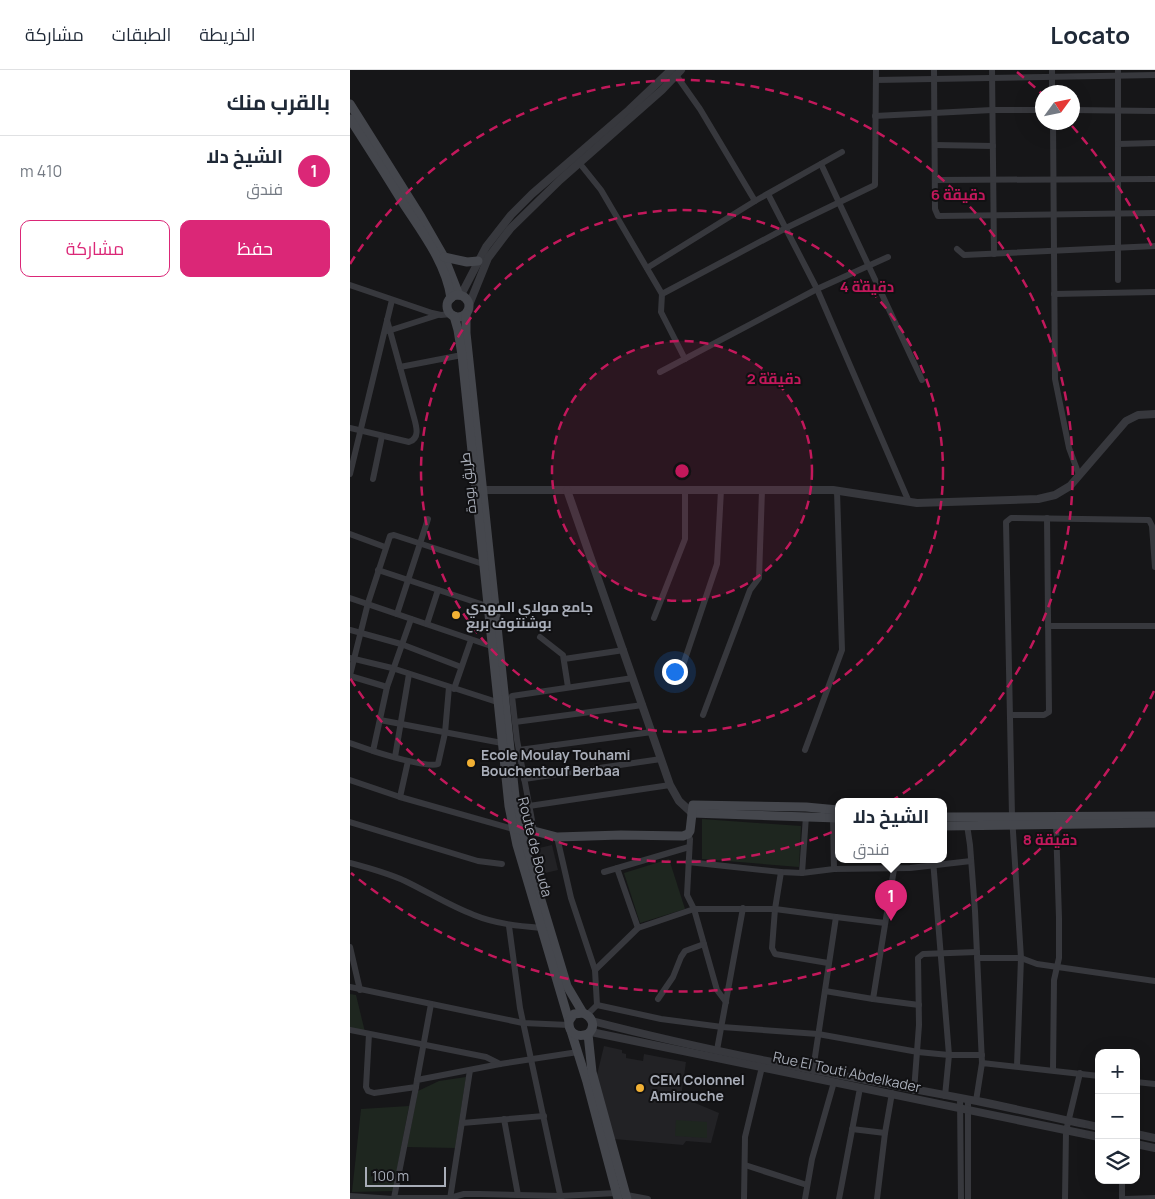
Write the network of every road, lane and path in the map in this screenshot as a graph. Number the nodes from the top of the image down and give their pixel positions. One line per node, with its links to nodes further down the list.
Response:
1 (876, 70): 10 (street)
2 (934, 70): 9 (street)
3 (992, 70): 8 (street)
4 (676, 72): 27 (street); 35 (street)
5 (1118, 73): 6 (street); 7 (street); 15 (street)
6 (1052, 74): 8 (street)
7 (1155, 75)
8 (992, 78): 9 (street); 12 (street)
9 (934, 79): 10 (street); 17 (street)
10 (876, 80): 18 (street)
11 (350, 104): 25 (main road)
12 (992, 110): 13 (street); 17 (street); 24 (street)
13 (1035, 110)
14 (1080, 110): 15 (street)
15 (1117, 110): 16 (street); 22 (street)
16 (1155, 111)
17 (934, 112): 18 (street); 23 (street)
18 (875, 116): 36 (street)
19 (350, 119): 25 (main road)
20 (1053, 130): 33 (street)
21 (1155, 143): 22 (street)
22 (1118, 144): 29 (street)
23 (934, 146): 24 (street); 31 (street)
24 (993, 146): 32 (street)
25 (373, 147): 48 (main road); 58 (main road)
26 (842, 152): 28 (street)
27 (577, 160): 49 (street); 51 (street); 60 (street)
28 (821, 164): 34 (street); 36 (street)
29 (1118, 179): 30 (street); 33 (street); 38 (street)
30 (1155, 179)
31 (935, 180): 32 (street); 39 (street)
32 (993, 180): 33 (street); 39 (street)
33 (1054, 180): 40 (street)
34 (768, 194): 35 (street); 41 (street)
35 (755, 201): 51 (street)
36 (839, 203): 41 (street); 50 (street)
37 (1155, 213): 38 (street)
38 (1118, 214): 40 (street); 43 (street)
39 (993, 215): 40 (street); 46 (street)
40 (1053, 215): 45 (street)
41 (786, 228): 54 (street); 56 (street)
42 (1155, 246): 43 (street)
43 (1118, 248): 45 (street); 52 (street)
44 (956, 249): 46 (street)
45 (1053, 251): 46 (street); 57 (street)
46 (994, 254)
47 (888, 257): 50 (street)
48 (444, 258): 49 (main road); 58 (main road)
49 (478, 261): 58 (street)
50 (869, 266): 54 (street); 68 (street)
51 (647, 268): 56 (street)
52 (1118, 280)
53 (350, 285): 59 (street)
54 (817, 289): 65 (street); 83 (street)
55 (1155, 292): 57 (street)
56 (662, 294): 65 (street)
57 (1054, 294): 75 (street)
58 (457, 296): 60 (main road); 62 (main road)
59 (392, 300): 61 (street); 63 (street)
60 (467, 309): 62 (main road); 73 (main road, طريق بودة)
61 (438, 315): 62 (street); 63 (street)
62 (452, 315): 64 (main road, طريق بودة)
63 (387, 331): 66 (street); 71 (street)
64 (462, 355): 66 (street); 73 (main road, طريق بودة)
65 (684, 359): 67 (street)
66 (400, 366): 72 (street)
67 (660, 372)
68 (922, 380)
69 (1155, 414): 75 (street)
70 (350, 428): 71 (street)
71 (360, 430): 72 (street); 74 (street)
72 (382, 436): 76 (street)
73 (473, 436): 77 (main road, طريق بودة); 89 (main road, طريق بودة)
74 (350, 474)
75 (1079, 475): 83 (street)
76 (373, 479)
77 (482, 490): 78 (street); 108 (main road, طريق بودة)
78 (567, 490): 79 (street); 109 (street)
79 (685, 490): 80 (street); 98 (street)
80 (721, 490): 81 (street); 114 (street)
81 (762, 490): 82 (street); 123 (street)
82 (837, 491): 83 (street); 133 (street)
83 (909, 502)
84 (1047, 518): 90 (street); 101 (street); 124 (street)
85 (428, 519): 87 (street)
86 (350, 534): 88 (street)
87 (420, 544): 88 (street); 89 (street); 92 (street)
88 (385, 547): 91 (street)
89 (483, 564): 96 (main road, طريق بودة)
90 (1155, 567)
91 (378, 570): 92 (street); 95 (street)
92 (408, 580): 93 (street); 97 (street)
93 (438, 590): 96 (street); 100 (street)
94 (350, 598): 95 (street)
95 (368, 603): 97 (street); 104 (street)
96 (486, 606): 108 (main road, طريق بودة)
97 (397, 614): 99 (street)
98 (654, 618)
99 (411, 619): 100 (street); 107 (street)
100 (427, 624): 106 (street)
101 (1048, 626): 102 (street); 124 (street)
102 (1155, 626)
103 (350, 630): 104 (street)
104 (360, 632): 107 (street); 110 (street)
105 (540, 637): 111 (street)
106 (471, 640): 108 (street); 112 (street)
107 (401, 644): 112 (street); 113 (street)
108 (495, 648): 121 (main road, Route de Bouda); 155 (main road, Route de Bouda)
109 (624, 650): 111 (street); 117 (street)
110 (352, 658): 113 (street); 116 (street)
111 (564, 659): 119 (street)
112 (461, 667): 120 (street)
113 (392, 668): 115 (street); 118 (street)
114 (682, 668)
115 (410, 674): 120 (street); 127 (street)
116 (350, 675): 118 (street)
117 (633, 678): 119 (street); 122 (street)
118 (387, 687): 125 (street)
119 (568, 687): 126 (street)
120 (451, 688): 121 (street); 128 (street)
121 (497, 702): 131 (main road, Route de Bouda)
122 (643, 705): 126 (street); 129 (street)
123 (703, 715)
124 (1010, 715): 149 (street)
125 (380, 720): 127 (street); 134 (street)
126 (516, 722): 132 (street)
127 (401, 724): 128 (street); 135 (street)
128 (445, 732): 131 (street); 137 (street)
129 (652, 732): 132 (street); 136 (street)
130 (350, 743): 134 (street)
131 (502, 744): 155 (main road, Route de Bouda)
132 (519, 750): 138 (street)
133 (805, 750)
134 (373, 751): 135 (street)
135 (395, 757): 137 (street)
136 (661, 759): 138 (street); 140 (street)
137 (408, 761): 141 (street)
138 (524, 779): 142 (street)
139 (350, 780): 141 (street)
140 (670, 784): 142 (street); 143 (street)
141 (400, 797): 155 (street)
142 (529, 806): 156 (street)
143 (693, 809): 144 (main road); 146 (main road); 157 (main road)
144 (835, 815)
145 (835, 815): 146 (main road)
146 (806, 816): 174 (street)
147 (1155, 816): 149 (main road)
148 (947, 817): 149 (main road)
149 (1012, 820): 152 (main road); 153 (main road); 187 (street)
150 (350, 822): 167 (street)
151 (1155, 823): 153 (main road)
152 (967, 825): 154 (main road); 161 (street)
153 (1056, 825): 189 (street)
154 (947, 826)
155 (517, 829): 156 (main road); 181 (main road, Route de Bouda); 201 (main road, Route de Bouda)
156 (534, 831): 158 (main road)
157 (688, 834): 158 (main road); 159 (street)
158 (557, 837): 190 (street)
159 (689, 847): 162 (street); 168 (street)
160 (835, 851): 169 (street)
161 (971, 861): 163 (street); 186 (street)
162 (688, 862): 173 (street); 176 (street)
163 (947, 862)
164 (350, 863): 180 (street)
165 (880, 863): 170 (street)
166 (933, 863): 171 (street); 185 (street)
167 (502, 864)
168 (617, 868): 172 (street); 182 (street)
169 (834, 869): 170 (street); 174 (street)
170 (880, 869): 171 (street)
171 (894, 869): 179 (street)
172 (604, 872)
173 (781, 872): 174 (street); 177 (street)
174 (802, 872)
175 (743, 908): 176 (street); 177 (street); 197 (street)
176 (694, 909): 182 (street); 183 (street)
177 (774, 909): 178 (street); 188 (street)
178 (836, 917): 179 (street); 188 (street)
179 (886, 924): 196 (street)
180 (510, 926): 181 (street); 202 (street)
181 (542, 928): 203 (main road, Route de Bouda)
182 (638, 928): 190 (street)
183 (704, 944): 195 (street); 197 (street)
184 (350, 947): 193 (street)
185 (940, 954): 186 (street); 200 (street); 213 (street)
186 (977, 955): 187 (street); 214 (street)
187 (1021, 958): 189 (street); 217 (street)
188 (828, 964): 194 (street)
189 (1057, 966): 191 (street); 221 (street)
190 (595, 970): 199 (street)
191 (1155, 981)
192 (350, 988): 193 (street)
193 (360, 990): 198 (street)
194 (825, 991): 196 (street); 208 (street)
195 (658, 999)
196 (873, 999): 200 (street)
197 (726, 1002): 204 (street)
198 (430, 1004): 202 (street); 209 (street)
199 (598, 1005): 201 (street); 204 (street)
200 (919, 1005): 212 (street)
201 (587, 1016): 203 (main road); 206 (main road); 210 (street, Rue El Touti Abdelkader)
202 (523, 1023): 203 (street); 215 (street)
203 (569, 1025): 206 (main road); 211 (main road, Route de Bouda)
204 (722, 1027): 208 (street); 210 (street)
205 (350, 1030): 207 (street)
206 (589, 1033): 218 (street, Rue El Touti Abdelkader); 255 (main road)
207 (369, 1034): 209 (street); 226 (street)
208 (818, 1034): 212 (street); 220 (street)
209 (423, 1045): 216 (street); 226 (street)
210 (718, 1050): 220 (street, Rue El Touti Abdelkader)
211 (578, 1052): 215 (street); 255 (main road, Route de Bouda)
212 (918, 1052): 213 (street); 229 (street)
213 (949, 1055): 214 (street); 231 (street)
214 (982, 1059): 217 (street); 232 (street)
215 (531, 1060): 216 (street); 234 (street)
216 (500, 1064): 219 (street)
217 (1017, 1066): 221 (street)
218 (762, 1067): 224 (street, Rue El Touti Abdelkader); 249 (street)
219 (470, 1070): 226 (street); 238 (street)
220 (813, 1070): 229 (street, Rue El Touti Abdelkader)
221 (1053, 1070): 222 (street)
222 (1080, 1074): 223 (street); 237 (street)
223 (1095, 1076)
224 (834, 1082): 228 (street, Rue El Touti Abdelkader); 252 (street)
225 (1140, 1082): 227 (street)
226 (417, 1084): 256 (street)
227 (1155, 1084)
228 (860, 1088): 230 (street, Rue El Touti Abdelkader); 241 (street)
229 (914, 1091): 231 (street, Rue El Touti Abdelkader)
230 (892, 1093): 233 (street, Rue El Touti Abdelkader); 243 (street)
231 (945, 1096): 232 (street, Rue El Touti Abdelkader)
232 (968, 1100): 233 (street); 235 (street, Rue El Touti Abdelkader)
233 (963, 1109): 240 (street, Rue El Touti Abdelkader); 250 (street)
234 (544, 1116): 236 (street); 258 (street)
235 (1052, 1117): 237 (street, Rue El Touti Abdelkader); 240 (street)
236 (504, 1119): 238 (street); 253 (street)
237 (1067, 1120): 239 (street, Rue El Touti Abdelkader); 242 (street)
238 (462, 1123): 257 (street)
239 (1095, 1126)
240 (1050, 1127): 242 (street, Rue El Touti Abdelkader)
241 (852, 1129): 243 (street); 263 (street)
242 (1066, 1131): 245 (street, Rue El Touti Abdelkader); 267 (street)
243 (885, 1133): 264 (street)
244 (1140, 1135): 246 (street)
245 (1095, 1136)
246 (1155, 1138)
247 (1140, 1145): 248 (street)
248 (1155, 1148)
249 (744, 1165): 252 (street); 261 (street)
250 (964, 1168): 265 (street); 266 (street)
251 (1122, 1184): 268 (street)
252 (807, 1185): 262 (street)
253 (518, 1195): 257 (street); 258 (street)
254 (350, 1196): 256 (street)
255 (622, 1196): 258 (street); 260 (street)
256 (394, 1198): 257 (street)
257 (453, 1198)
258 (561, 1198)
259 (1155, 1198): 268 (street)
260 (648, 1199)
261 (744, 1199)
262 (805, 1199)
263 (839, 1199)
264 (877, 1199)
265 (961, 1199)
266 (968, 1199)
267 (1066, 1199)
268 (1124, 1199)

